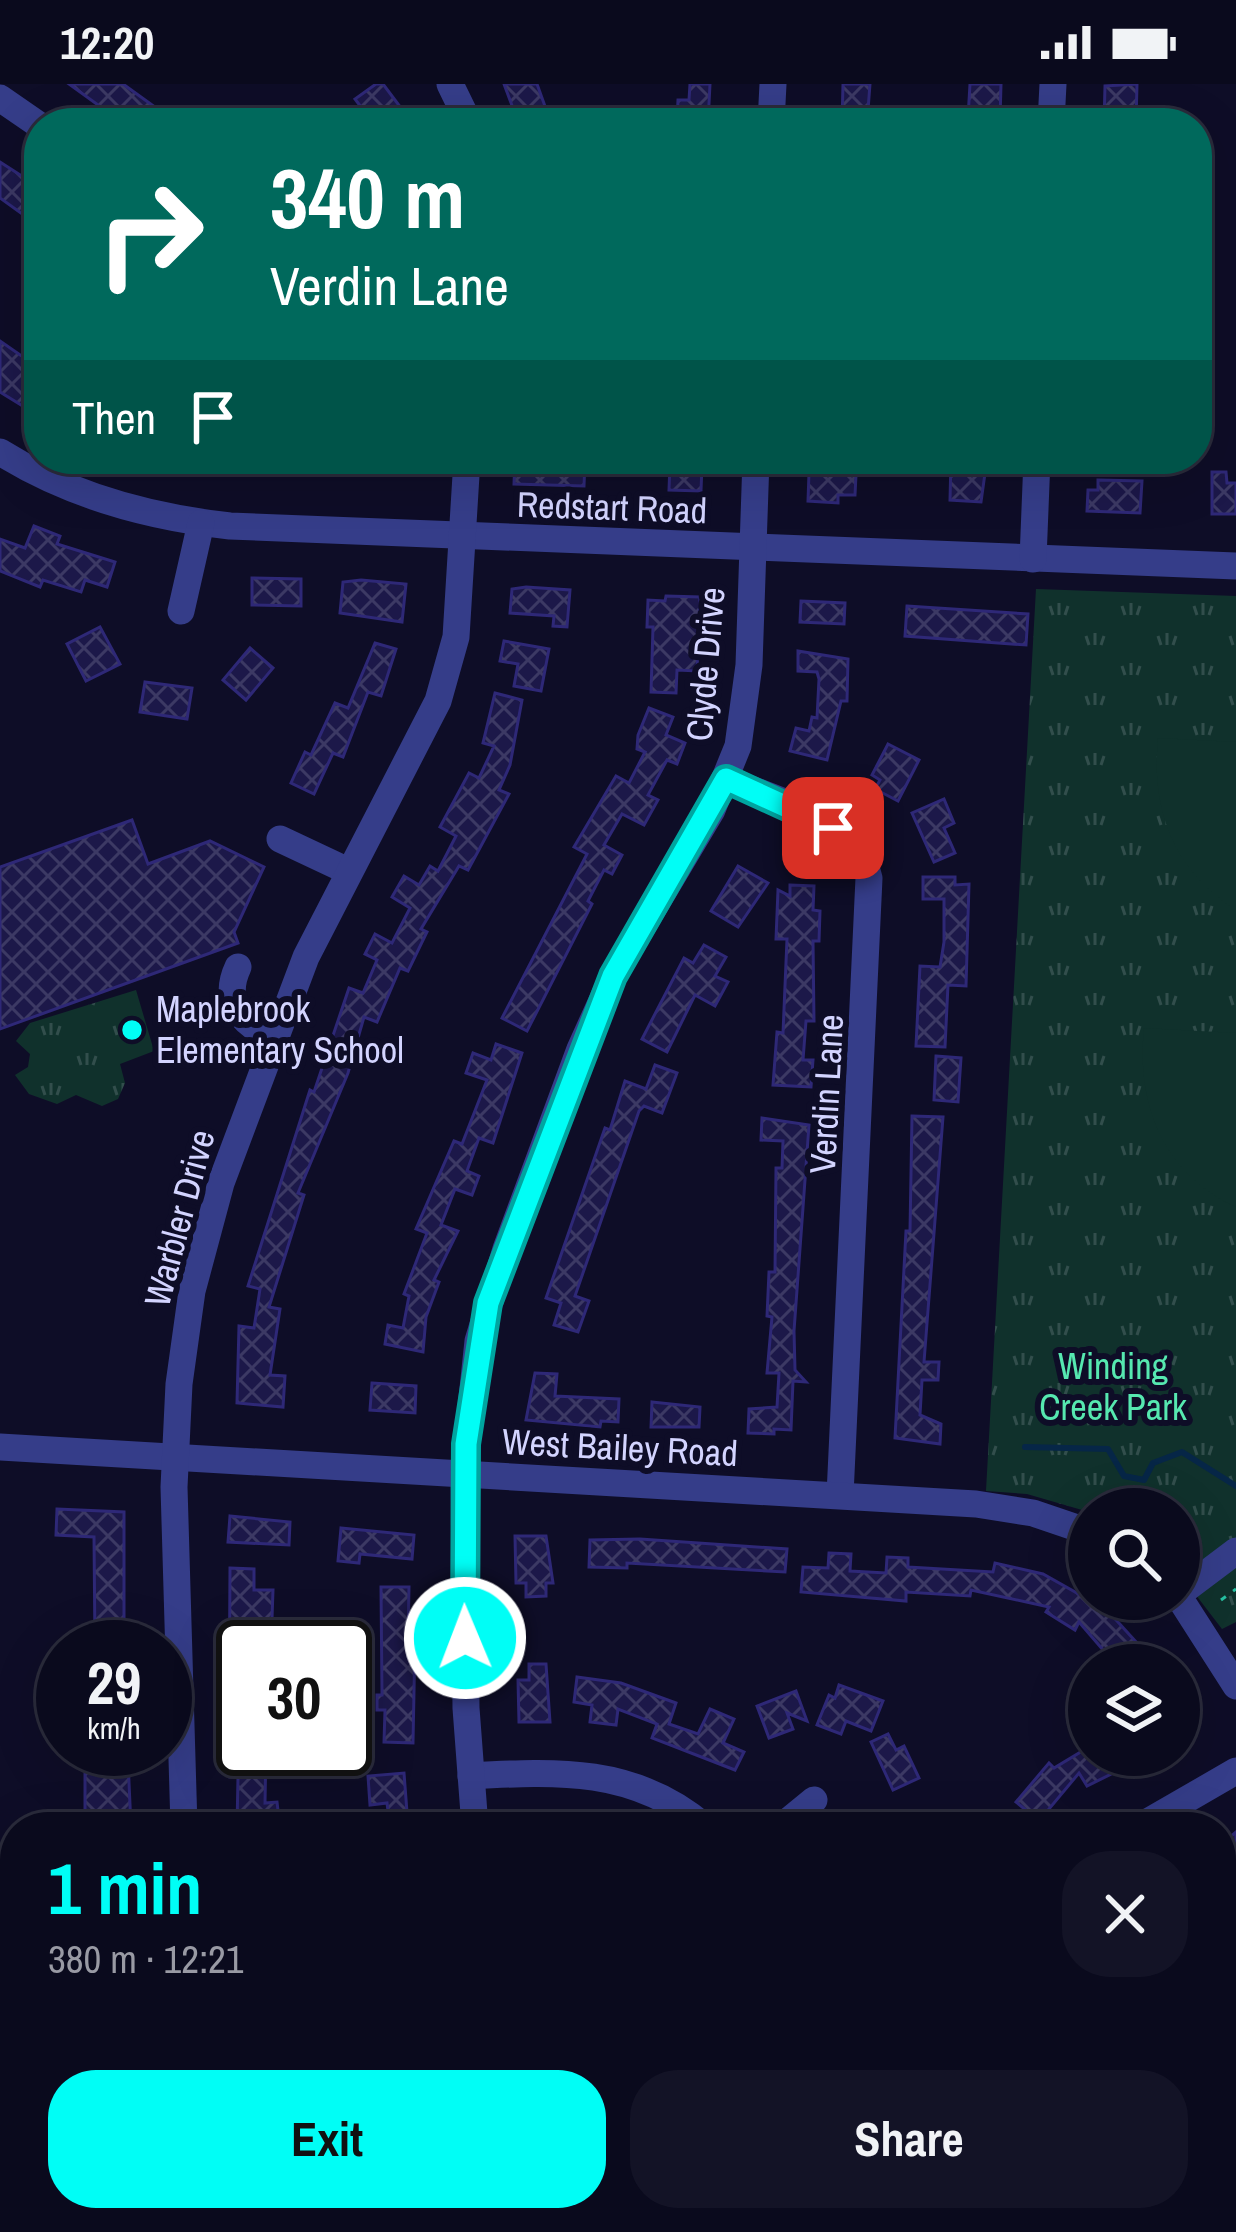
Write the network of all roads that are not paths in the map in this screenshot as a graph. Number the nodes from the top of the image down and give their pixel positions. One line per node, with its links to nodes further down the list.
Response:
1 (44, 474): 5 (street, Redstart Road)
2 (466, 474): 6 (street, Warbler Drive)
3 (755, 474): 7 (street, Clyde Drive)
4 (1036, 474): 8 (street)
5 (201, 523): 6 (street, Redstart Road); 10 (street)
6 (464, 537): 7 (street, Redstart Road); 13 (street, Warbler Drive)
7 (752, 548): 8 (street, Redstart Road); 11 (street, Clyde Drive)
8 (1033, 560): 9 (street, Redstart Road)
9 (1236, 566)
10 (181, 611)
11 (726, 779): 18 (street, Clyde Drive); 19 (street, Verdin Lane)
12 (287, 850): 13 (street)
13 (348, 871): 15 (street, Warbler Drive)
14 (238, 967): 15 (street)
15 (273, 1038): 17 (street, Warbler Drive)
16 (0, 1447): 17 (street, West Bailey Road)
17 (176, 1458): 18 (street, West Bailey Road); 28 (street, Warbler Drive)
18 (464, 1474): 19 (street, West Bailey Road); 26 (street, Clyde Drive)
19 (840, 1495): 20 (street, West Bailey Road)
20 (1068, 1526)
21 (1236, 1551): 22 (street)
22 (1200, 1579)
23 (1195, 1620): 24 (street)
24 (1236, 1686)
25 (1236, 1772): 32 (street)
26 (471, 1776): 29 (street, Clyde Drive); 30 (street)
27 (814, 1800): 31 (street)
28 (183, 1812)
29 (474, 1812)
30 (682, 1812)
31 (800, 1812)
32 (1165, 1812)

